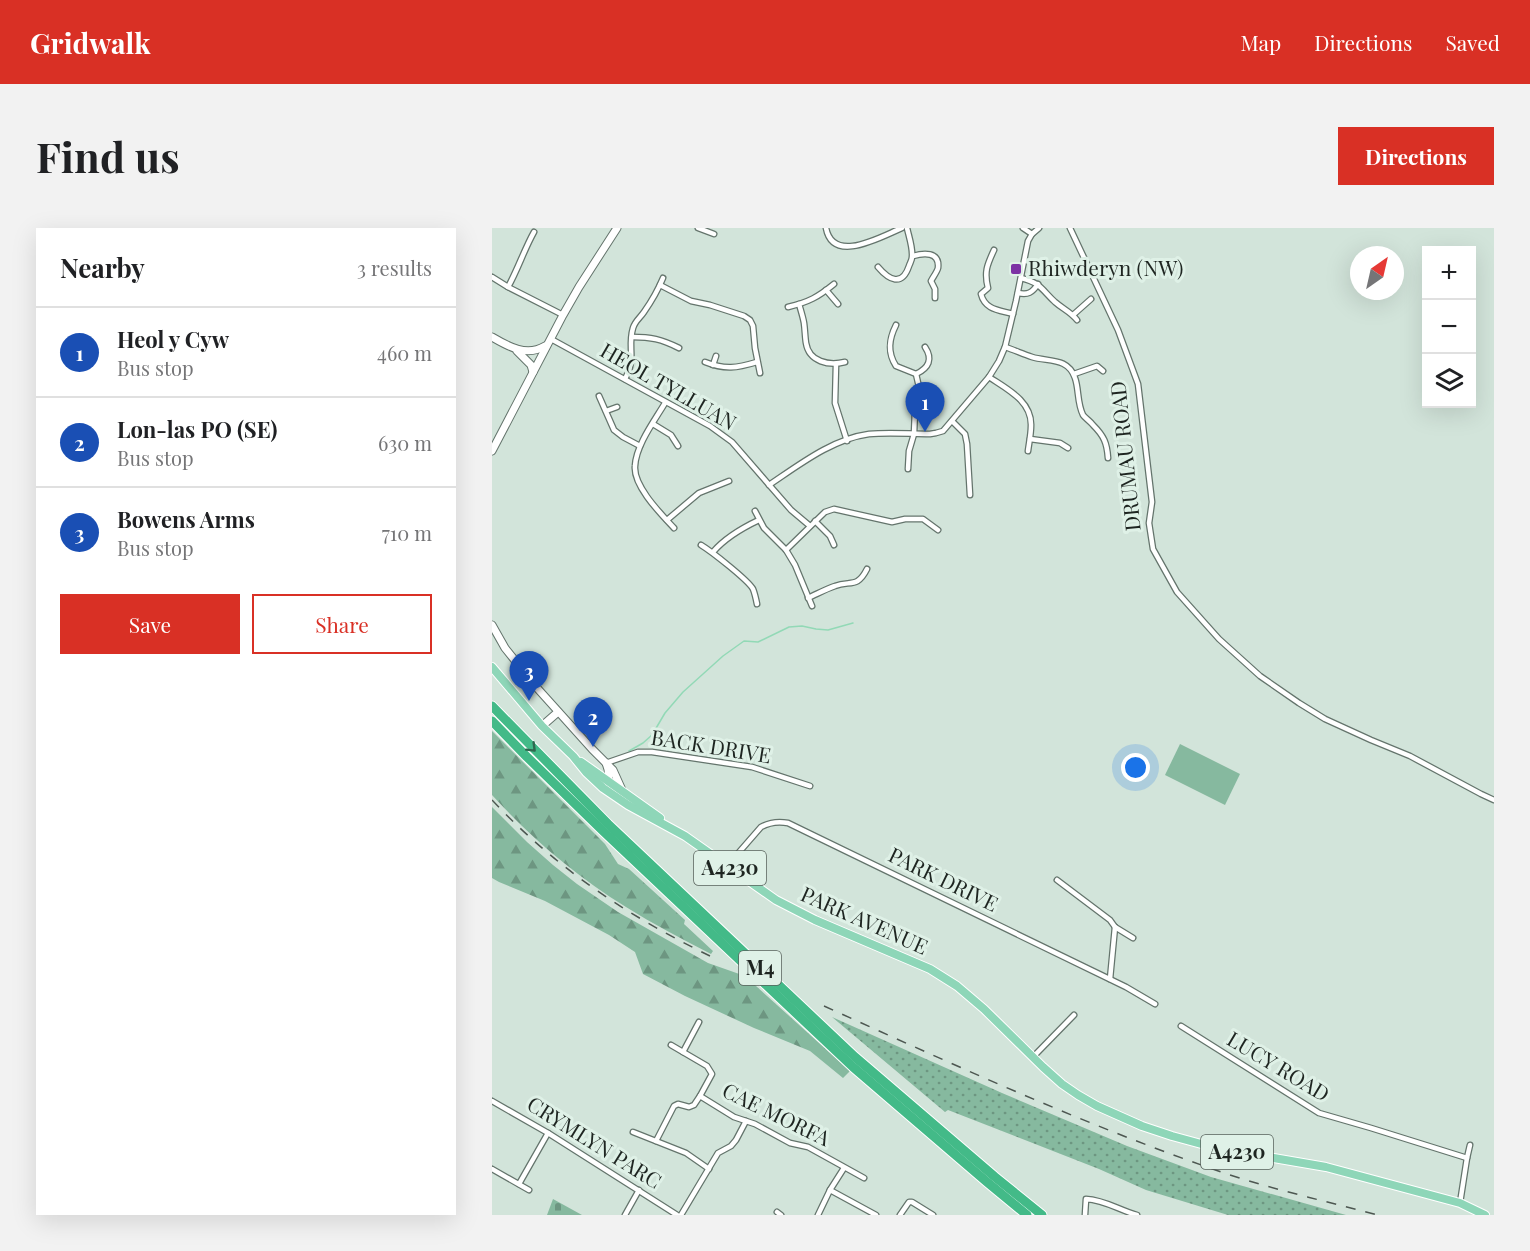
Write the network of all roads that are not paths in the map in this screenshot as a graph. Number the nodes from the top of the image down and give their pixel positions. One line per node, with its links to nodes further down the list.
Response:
1 (617, 228): 30 (main road)
2 (698, 228): 10 (street)
3 (826, 228): 4 (street)
4 (902, 228)
5 (907, 228): 13 (street)
6 (1023, 228): 11 (street)
7 (1039, 228): 11 (street)
8 (1070, 228): 100 (street, DRUMAU ROAD)
9 (534, 232): 21 (street)
10 (714, 234)
11 (1032, 234): 17 (street)
12 (994, 250): 29 (street)
13 (913, 256): 14 (street); 24 (street)
14 (878, 267)
15 (492, 277): 21 (street)
16 (663, 278): 20 (street)
17 (1021, 278): 19 (street); 23 (street)
18 (834, 284): 22 (street)
19 (1038, 284): 23 (street); 31 (street)
20 (660, 285): 34 (street); 43 (street)
21 (508, 287): 30 (street)
22 (826, 290): 26 (street); 27 (street)
23 (1018, 293): 29 (street)
24 (935, 298)
25 (1091, 298): 31 (street)
26 (799, 304): 28 (street); 45 (street)
27 (838, 304)
28 (788, 307)
29 (1013, 314): 38 (street)
30 (563, 315): 36 (main road)
31 (1073, 315): 32 (street)
32 (1077, 320)
33 (896, 325): 50 (street)
34 (632, 337): 39 (street); 53 (street)
35 (493, 340): 40 (main road)
36 (549, 342): 40 (main road); 48 (main road); 53 (street, HEOL TYLLUAN)
37 (925, 347): 50 (street)
38 (1005, 347): 51 (street); 52 (street)
39 (679, 348)
40 (515, 349): 48 (main road)
41 (716, 356): 46 (street)
42 (705, 362): 46 (street)
43 (758, 362): 46 (street); 49 (street)
44 (845, 362): 45 (street)
45 (836, 364): 62 (street)
46 (713, 365)
47 (1103, 371): 51 (street)
48 (533, 372): 66 (main road)
49 (760, 373)
50 (916, 374): 60 (street)
51 (1074, 374): 68 (street)
52 (989, 377): 58 (street); 61 (street)
53 (625, 379): 55 (street, HEOL TYLLUAN)
54 (599, 396): 57 (street)
55 (665, 403): 59 (street); 71 (street, HEOL TYLLUAN)
56 (617, 407): 57 (street)
57 (606, 411): 63 (street)
58 (952, 422): 60 (street); 72 (street)
59 (653, 424): 63 (street); 64 (street)
60 (914, 434): 62 (street); 69 (street)
61 (1030, 439): 65 (street); 67 (street)
62 (847, 441): 71 (street)
63 (640, 446): 74 (street)
64 (678, 446)
65 (1068, 448)
66 (492, 451)
67 (1028, 451)
68 (1108, 458)
69 (908, 469)
70 (729, 481): 74 (street)
71 (769, 485): 77 (street, HEOL TYLLUAN)
72 (970, 495)
73 (755, 511): 75 (street)
74 (667, 520): 78 (street)
75 (759, 520): 82 (street); 83 (street)
76 (815, 521): 77 (street); 79 (street); 81 (street)
77 (810, 526): 82 (street)
78 (674, 528)
79 (938, 530)
80 (701, 545): 83 (street)
81 (834, 545)
82 (786, 550): 85 (street)
83 (713, 552): 86 (street)
84 (867, 569): 85 (street)
85 (808, 598): 87 (street)
86 (756, 604)
87 (812, 606)
88 (492, 625): 91 (main road)
89 (492, 667): 93 (main road, A4230)
90 (492, 706): 138 (highway, M4, one-way to 138)
91 (558, 712): 93 (main road); 95 (main road)
92 (492, 720): 137 (highway, M4)
93 (542, 726): 94 (main road, A4230)
94 (573, 756): 96 (main road, A4230); 99 (main road, A4230)
95 (606, 763): 96 (main road); 97 (street, BACK DRIVE); 98 (main road)
96 (608, 780): 98 (main road, PARK AVENUE / A4230); 99 (main road)
97 (810, 786)
98 (622, 790): 101 (main road, PARK AVENUE / A4230)
99 (613, 795): 101 (main road, PARK AVENUE / A4230)
100 (1494, 800)
101 (672, 828): 102 (main road, PARK AVENUE / A4230)
102 (727, 866): 106 (street, PARK DRIVE); 113 (main road, PARK AVENUE / A4230)
103 (1057, 880): 104 (street)
104 (1115, 927): 105 (street); 106 (street)
105 (1132, 938)
106 (1110, 980): 107 (street, PARK DRIVE)
107 (1155, 1004)
108 (1074, 1015): 113 (street)
109 (699, 1022): 112 (street)
110 (1181, 1026): 121 (street, LUCY ROAD)
111 (671, 1046): 112 (street)
112 (683, 1052): 114 (street)
113 (1033, 1057): 130 (main road, A4230)
114 (700, 1096): 116 (street, CAE MORFA); 119 (street, CAE MORFA)
115 (492, 1101): 118 (street, CRYMLYN PARC)
116 (746, 1121): 122 (street, CAE MORFA); 124 (street)
117 (633, 1132): 119 (street)
118 (548, 1133): 126 (street); 128 (street, CRYMLYN PARC)
119 (656, 1141): 124 (street)
120 (1470, 1144): 121 (street)
121 (1467, 1158): 130 (street)
122 (844, 1168): 125 (street, CAE MORFA); 129 (street)
123 (492, 1169): 126 (street)
124 (709, 1169): 132 (street)
125 (864, 1178)
126 (519, 1184): 127 (street)
127 (529, 1190)
128 (639, 1190): 131 (street); 132 (street, CRYMLYN PARC)
129 (830, 1190): 133 (street); 134 (street)
130 (1460, 1203): 141 (main road, A4230)
131 (625, 1215)
132 (679, 1215)
133 (818, 1215)
134 (876, 1215)
135 (900, 1215): 136 (street)
136 (933, 1215)
137 (1028, 1215)
138 (1042, 1215)
139 (1085, 1215): 140 (street)
140 (1137, 1215)
141 (1485, 1215)

